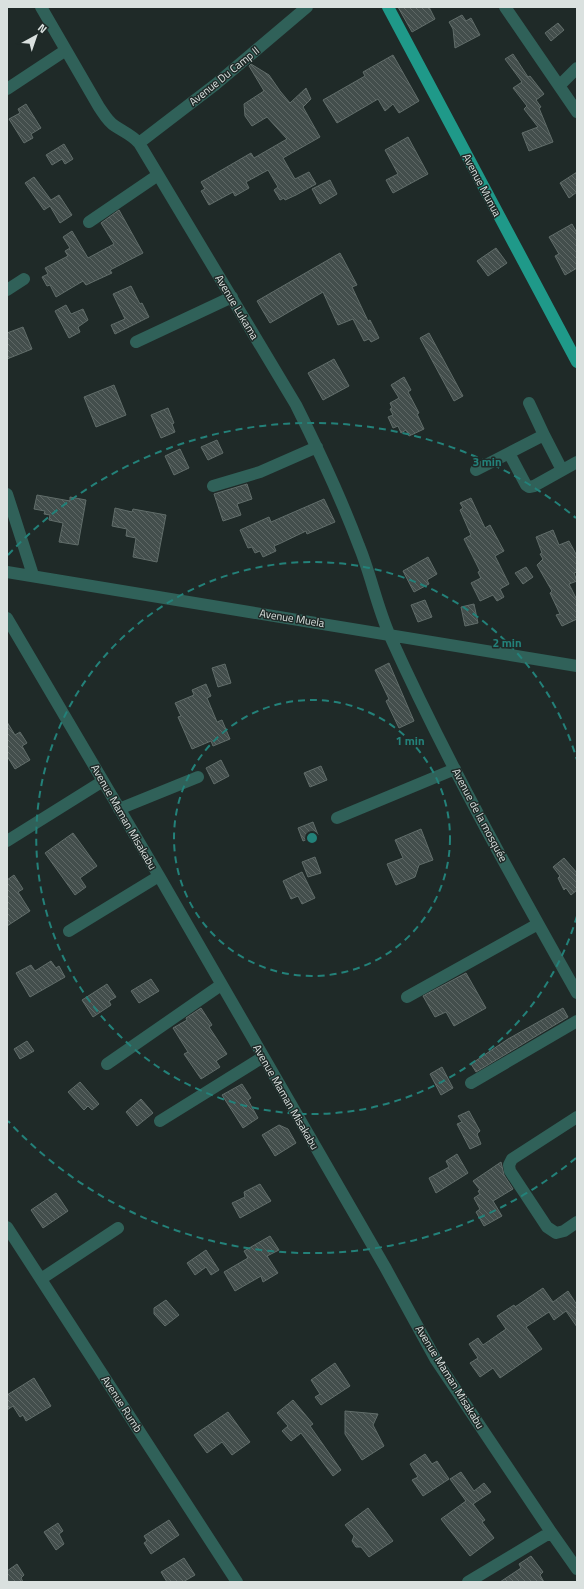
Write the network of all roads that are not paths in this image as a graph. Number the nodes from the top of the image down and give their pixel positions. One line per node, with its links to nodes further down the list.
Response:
1 (41, 7): 5 (street, Avenue Lukama)
2 (307, 7): 10 (street, Avenue Du Camp II)
3 (388, 7): 17 (main road, Avenue Munua)
4 (505, 7): 7 (street)
5 (66, 50): 8 (street); 10 (street, Avenue Lukama)
6 (577, 68): 7 (street)
7 (559, 86): 9 (street)
8 (7, 89)
9 (577, 112)
10 (139, 143): 11 (street, Avenue Lukama)
11 (158, 176): 12 (street); 15 (street, Avenue Lukama)
12 (89, 222)
13 (24, 279): 14 (street)
14 (7, 290)
15 (232, 297): 16 (street); 20 (street, Avenue Lukama)
16 (136, 342)
17 (577, 362)
18 (529, 403): 19 (street)
19 (544, 435): 21 (street); 24 (street)
20 (317, 447): 25 (street); 30 (street, Avenue Lukama)
21 (509, 453): 23 (street); 24 (street)
22 (577, 462): 24 (street)
23 (476, 470)
24 (562, 470)
25 (213, 486)
26 (7, 494): 28 (street)
27 (7, 572): 28 (street, Avenue Muela)
28 (33, 575): 30 (street, Avenue Muela)
29 (7, 618): 34 (street, Avenue Maman Misakabu)
30 (389, 634): 31 (street, Avenue Muela); 32 (street, Avenue de la mosquée)
31 (577, 666)
32 (455, 769): 36 (street); 39 (street, Avenue de la mosquée)
33 (198, 777): 35 (street)
34 (103, 781): 35 (street, Avenue Maman Misakabu); 37 (street)
35 (119, 809): 38 (street, Avenue Maman Misakabu)
36 (337, 818)
37 (7, 841)
38 (159, 876): 40 (street); 41 (street, Avenue Maman Misakabu)
39 (538, 924): 42 (street, Avenue de la mosquée); 43 (street)
40 (68, 931)
41 (221, 985): 45 (street, Avenue Maman Misakabu); 46 (street)
42 (577, 993)
43 (407, 997)
44 (577, 1021): 47 (street)
45 (263, 1057): 49 (street); 54 (street, Avenue Maman Misakabu)
46 (107, 1064)
47 (471, 1083)
48 (577, 1117): 50 (street)
49 (160, 1121)
50 (577, 1222)
51 (7, 1227): 53 (street, Avenue Rumb)
52 (118, 1228): 53 (street)
53 (41, 1279): 56 (street, Avenue Rumb)
54 (551, 1532): 55 (street, Avenue Maman Misakabu); 57 (street)
55 (577, 1569)
56 (237, 1582)
57 (468, 1582)

